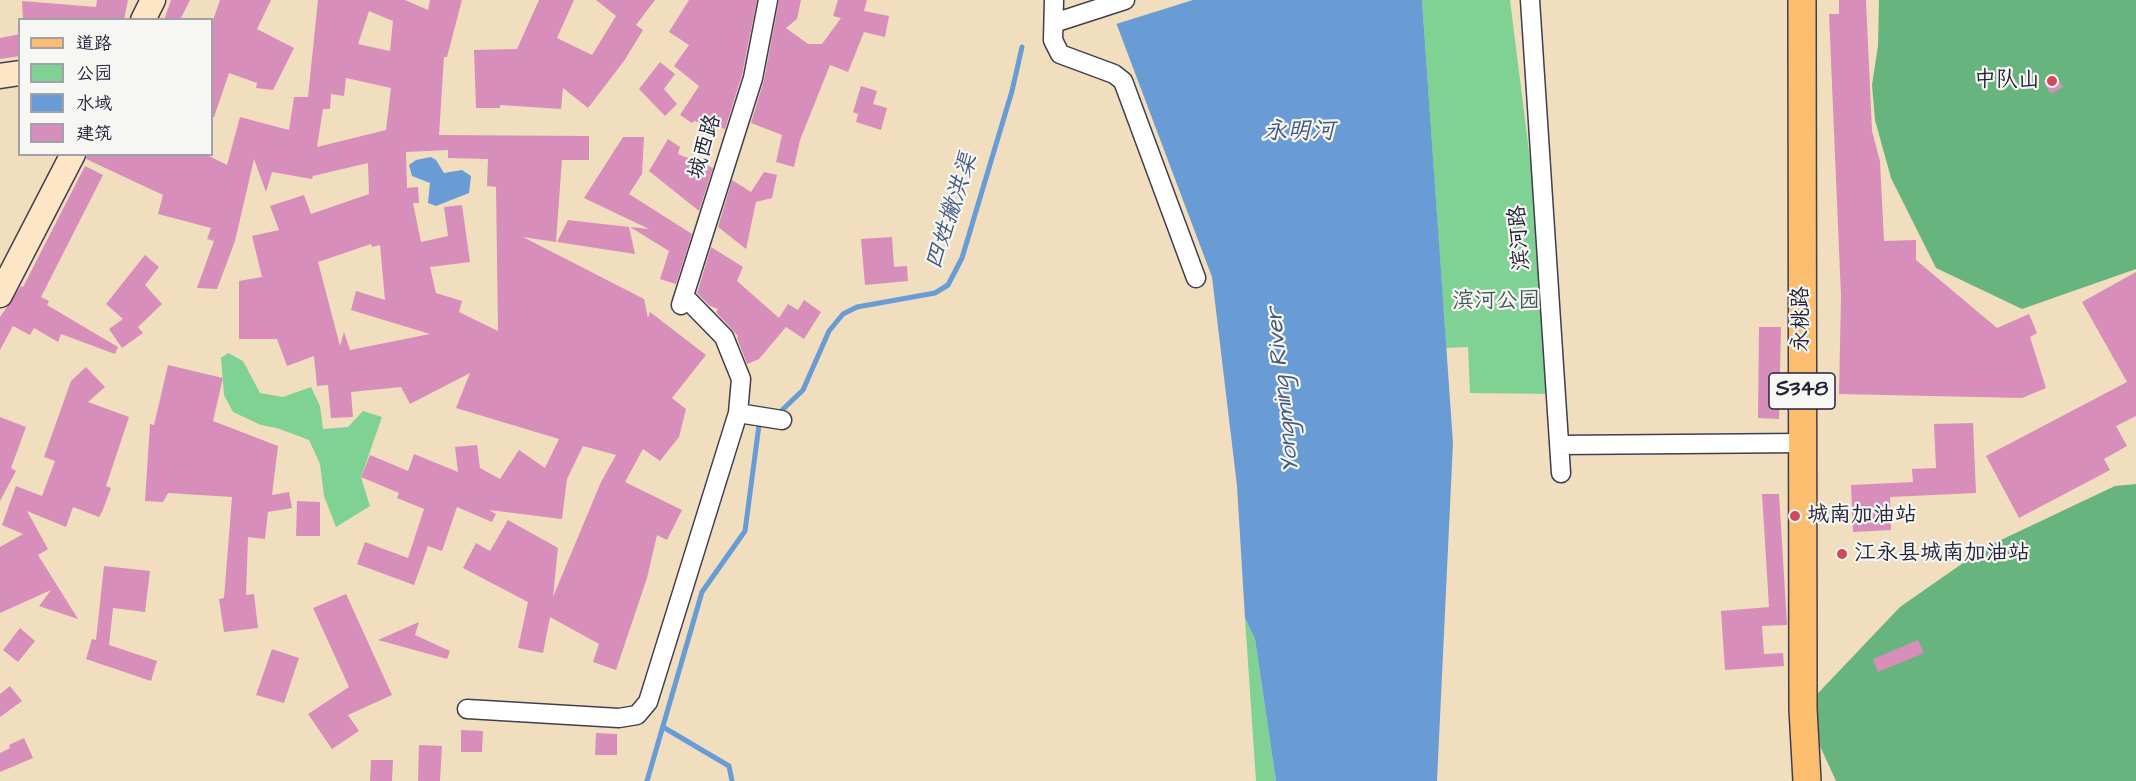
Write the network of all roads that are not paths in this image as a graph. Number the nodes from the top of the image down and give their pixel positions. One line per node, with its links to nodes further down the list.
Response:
1 (153, 0): 7 (main road)
2 (768, 0): 14 (street, 城西路)
3 (1054, 0): 8 (street)
4 (1125, 0): 8 (street)
5 (1530, 0): 17 (street, 滨河路)
6 (1802, 0): 16 (main road, 永桃路 / S348)
7 (144, 18)
8 (1054, 23): 12 (street)
9 (18, 73): 10 (main road)
10 (0, 76)
11 (72, 156): 13 (main road)
12 (1196, 278)
13 (0, 295)
14 (746, 415): 15 (street); 19 (street)
15 (782, 420)
16 (1802, 443): 17 (street); 20 (main road, 永桃路 / S348)
17 (1559, 445): 18 (street, 滨河路)
18 (1561, 473)
19 (467, 709)
20 (1806, 781)

